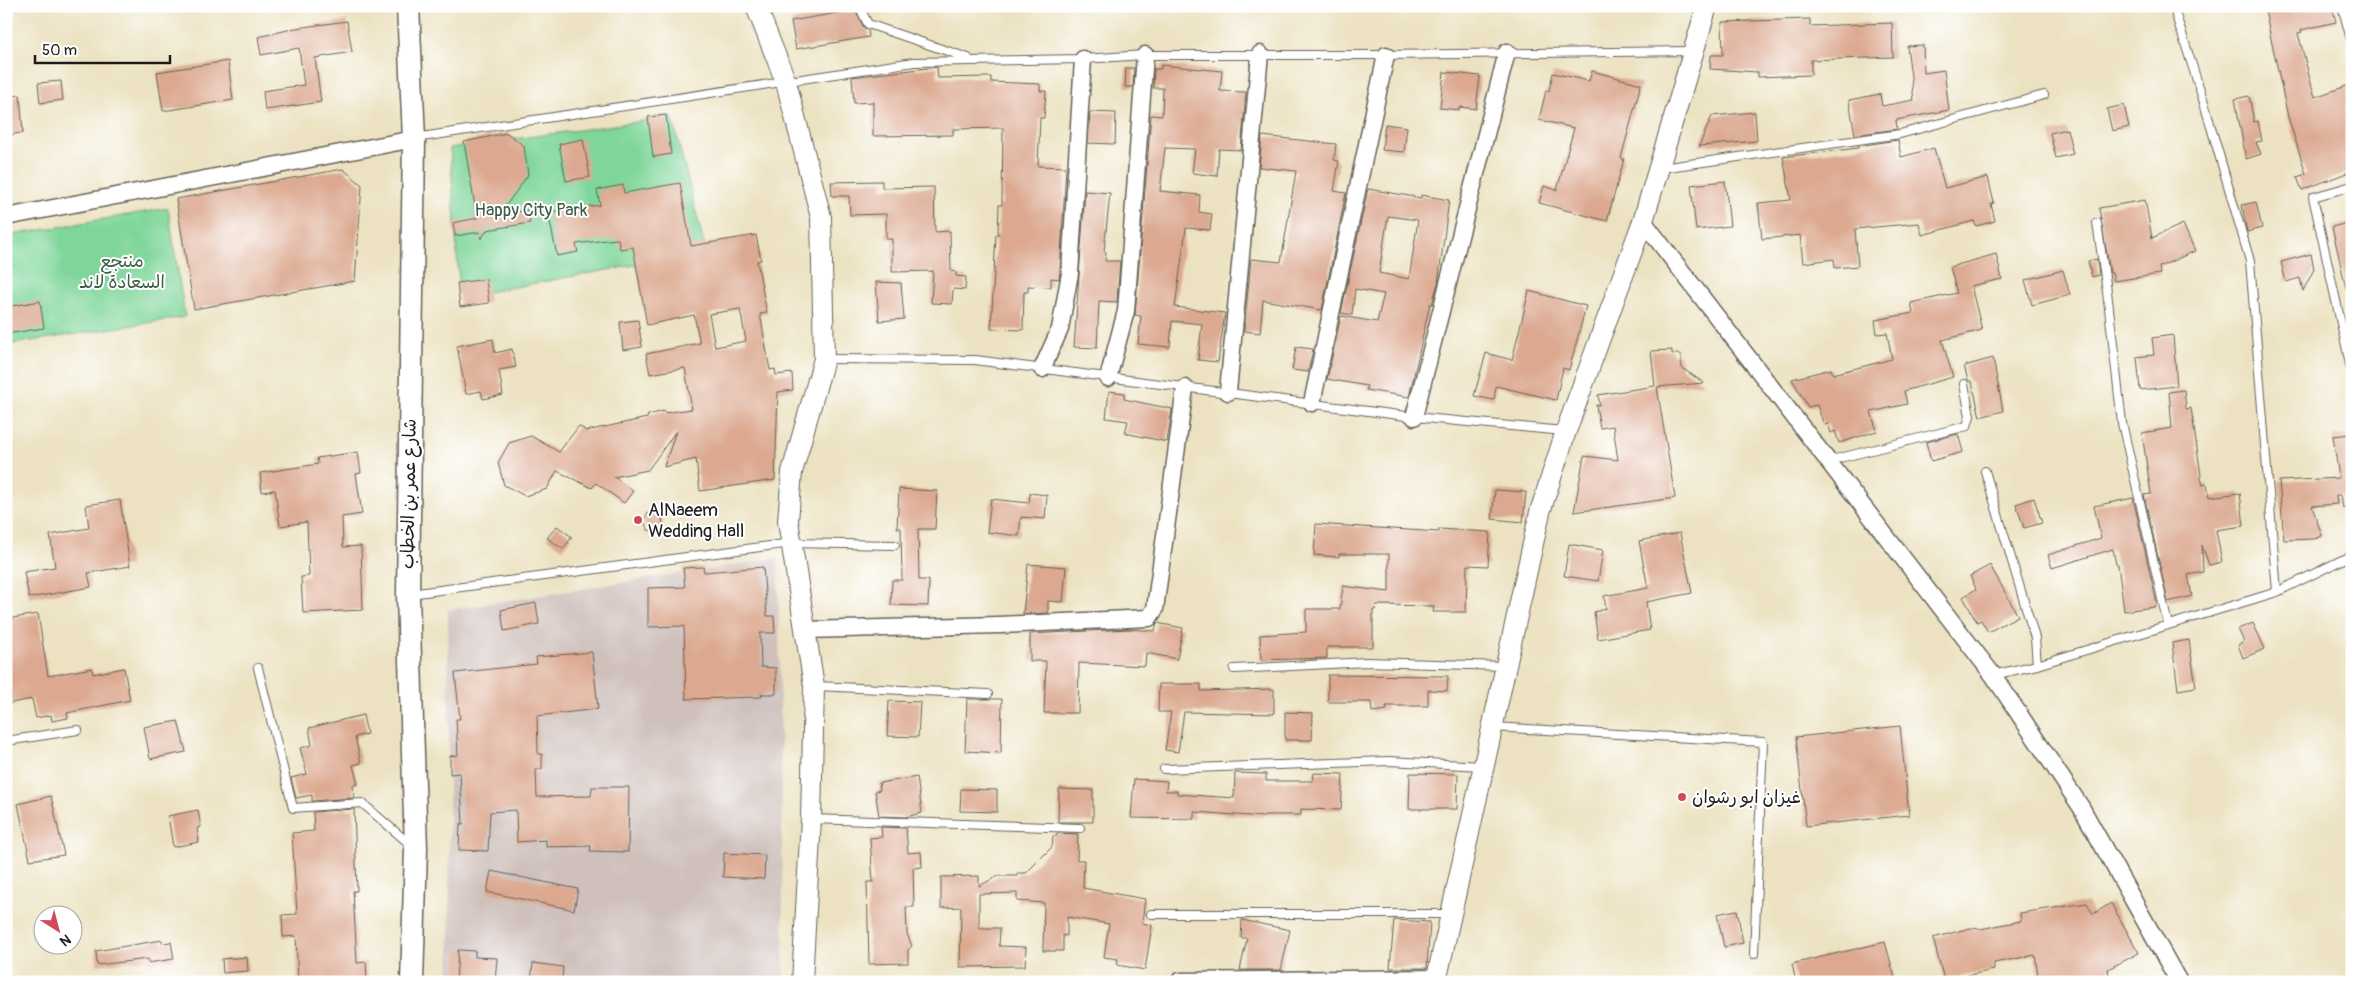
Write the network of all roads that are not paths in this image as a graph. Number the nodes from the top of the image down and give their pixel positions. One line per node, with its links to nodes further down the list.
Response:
1 (408, 6): 17 (main road, شارع عمر بن الخطاب)
2 (756, 6): 15 (street)
3 (859, 6): 14 (lane)
4 (1706, 6): 8 (street)
5 (2173, 6): 38 (lane)
6 (2342, 6): 7 (lane)
7 (2352, 43)
8 (1692, 50): 9 (lane); 18 (street)
9 (1507, 52): 12 (lane); 31 (street)
10 (1260, 54): 11 (lane); 12 (lane); 29 (street)
11 (1145, 55): 13 (lane); 26 (street)
12 (1386, 55): 30 (street)
13 (1083, 59): 14 (lane); 24 (street)
14 (975, 61): 15 (lane)
15 (786, 82): 17 (lane); 23 (street)
16 (2044, 95): 18 (lane)
17 (414, 139): 20 (street); 39 (main road, شارع عمر بن الخطاب)
18 (1657, 168): 21 (street)
19 (2352, 186): 25 (lane)
20 (6, 217)
21 (1643, 221): 32 (street); 33 (street)
22 (2097, 222): 40 (lane)
23 (824, 358): 24 (lane); 35 (street)
24 (1042, 370): 26 (lane)
25 (2352, 373)
26 (1108, 378): 28 (lane)
27 (1964, 384): 33 (lane)
28 (1185, 388): 29 (lane); 41 (street)
29 (1228, 392): 30 (lane)
30 (1312, 403): 31 (lane)
31 (1414, 417): 32 (lane)
32 (1566, 431): 43 (street)
33 (1826, 462): 46 (street)
34 (1984, 471): 42 (lane)
35 (791, 543): 36 (lane); 39 (lane); 41 (street)
36 (895, 545)
37 (2352, 555): 38 (lane)
38 (2276, 592): 40 (lane)
39 (408, 595): 56 (main road, شارع عمر بن الخطاب)
40 (2168, 625): 42 (lane)
41 (805, 630): 47 (street)
42 (2037, 665): 46 (lane)
43 (1507, 666): 45 (lane); 49 (street)
44 (258, 668): 56 (lane)
45 (1234, 669)
46 (1993, 675): 64 (street)
47 (814, 686): 48 (lane); 54 (street)
48 (988, 694)
49 (1493, 727): 52 (street); 59 (lane)
50 (78, 730): 51 (lane)
51 (6, 741)
52 (1485, 766): 53 (lane); 58 (street)
53 (1164, 769)
54 (812, 819): 55 (lane); 63 (street)
55 (1080, 828)
56 (416, 849): 62 (main road, شارع عمر بن الخطاب)
57 (1151, 914): 58 (lane)
58 (1451, 914): 60 (street)
59 (1754, 954)
60 (1436, 980): 61 (street)
61 (1180, 981)
62 (412, 982)
63 (802, 982)
64 (2179, 982)

